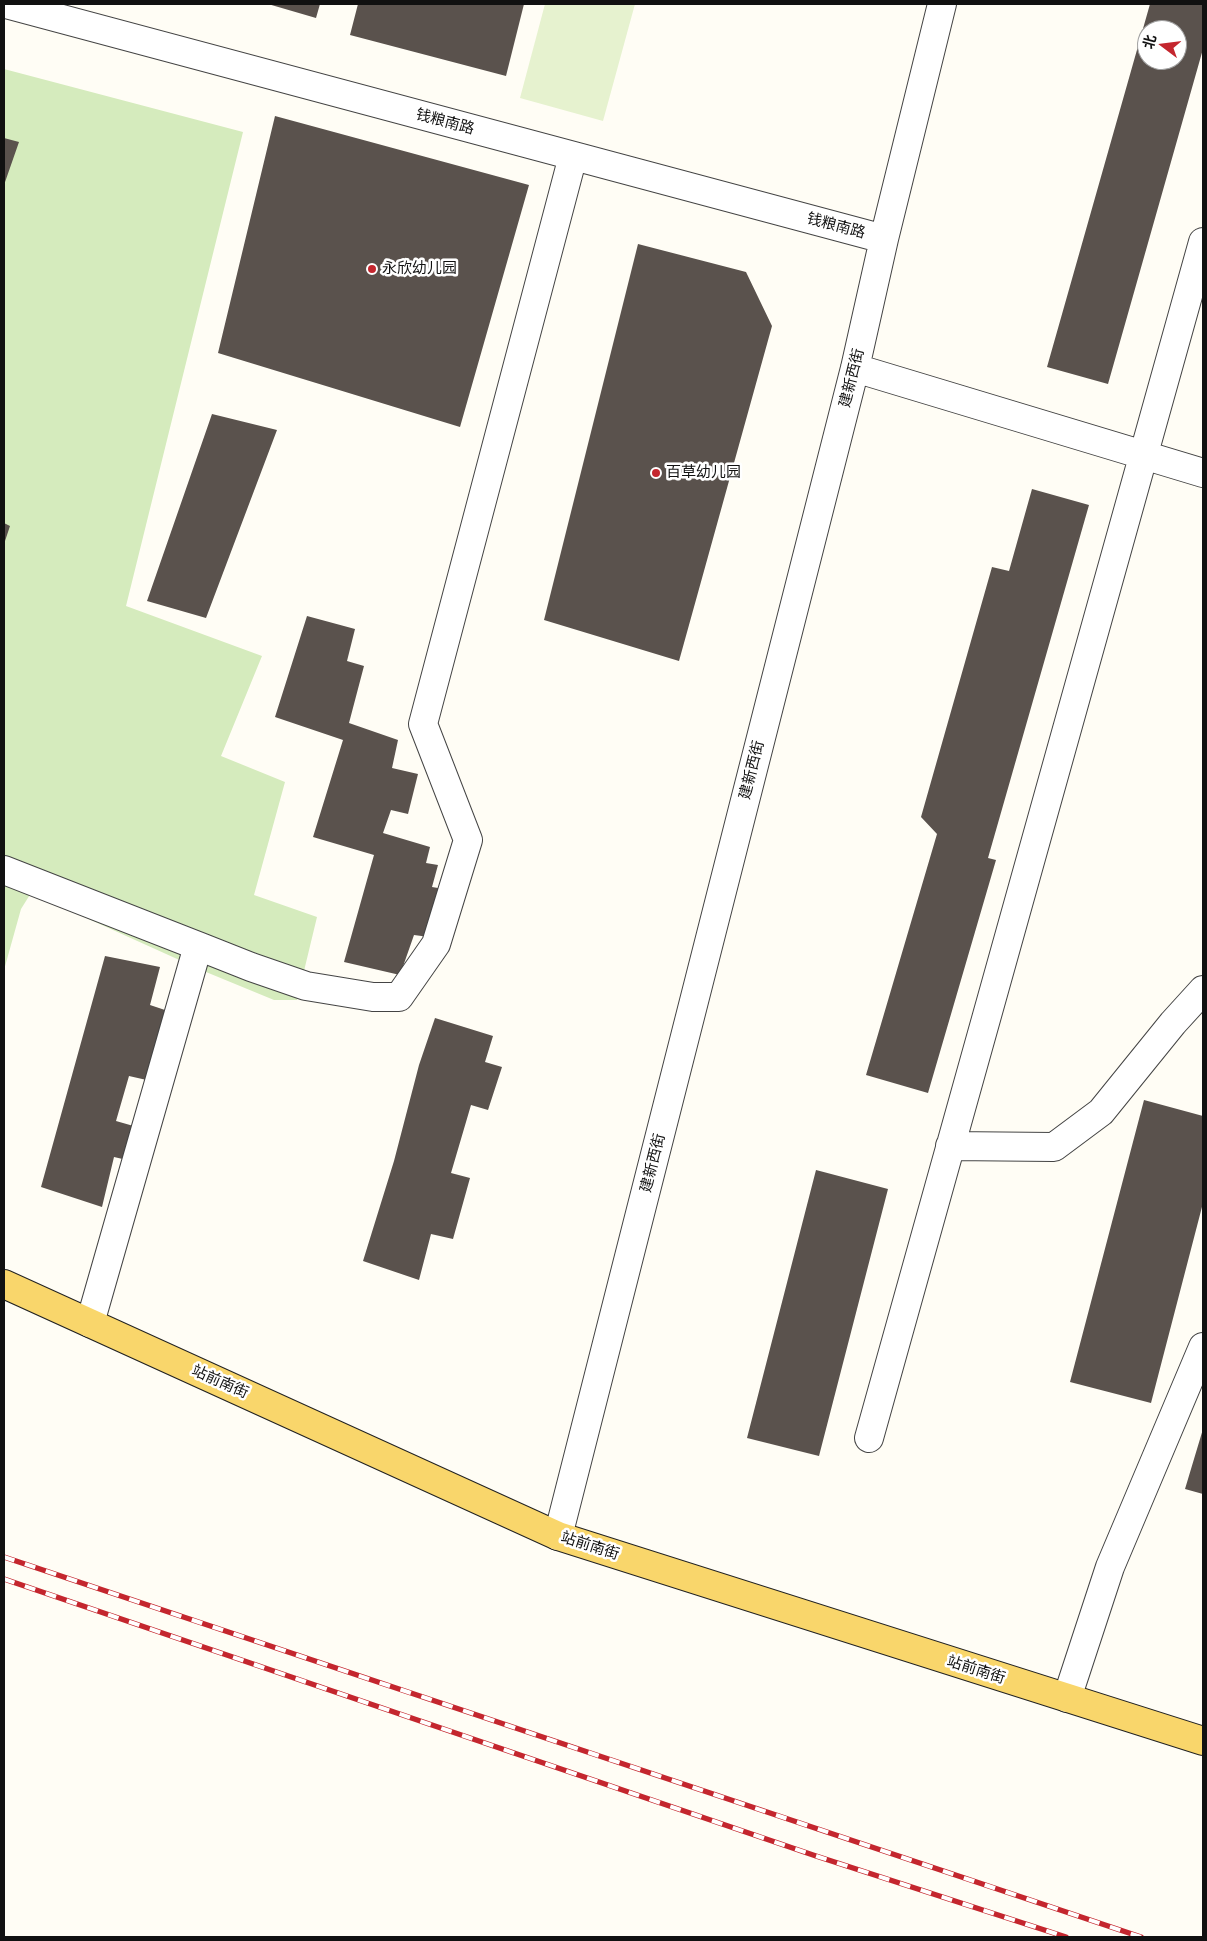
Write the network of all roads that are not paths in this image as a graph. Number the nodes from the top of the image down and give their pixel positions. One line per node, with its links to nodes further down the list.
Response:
1 (6, 4): 3 (street, 钱粮南路)
2 (942, 4): 4 (street, 建新西街)
3 (573, 156): 4 (street, 钱粮南路); 10 (street)
4 (884, 239): 6 (street, 建新西街)
5 (1203, 242): 7 (street)
6 (855, 368): 7 (street); 17 (street, 建新西街)
7 (1144, 455): 8 (street); 12 (street)
8 (1203, 473)
9 (4, 870): 10 (street)
10 (198, 946): 14 (street)
11 (1203, 990): 12 (street)
12 (950, 1146): 16 (street)
13 (4, 1284): 14 (main road, 站前南街)
14 (90, 1323): 17 (main road, 站前南街)
15 (1203, 1347): 18 (street)
16 (869, 1438)
17 (558, 1536): 18 (main road, 站前南街)
18 (1066, 1698): 19 (main road, 站前南街)
19 (1203, 1741)

